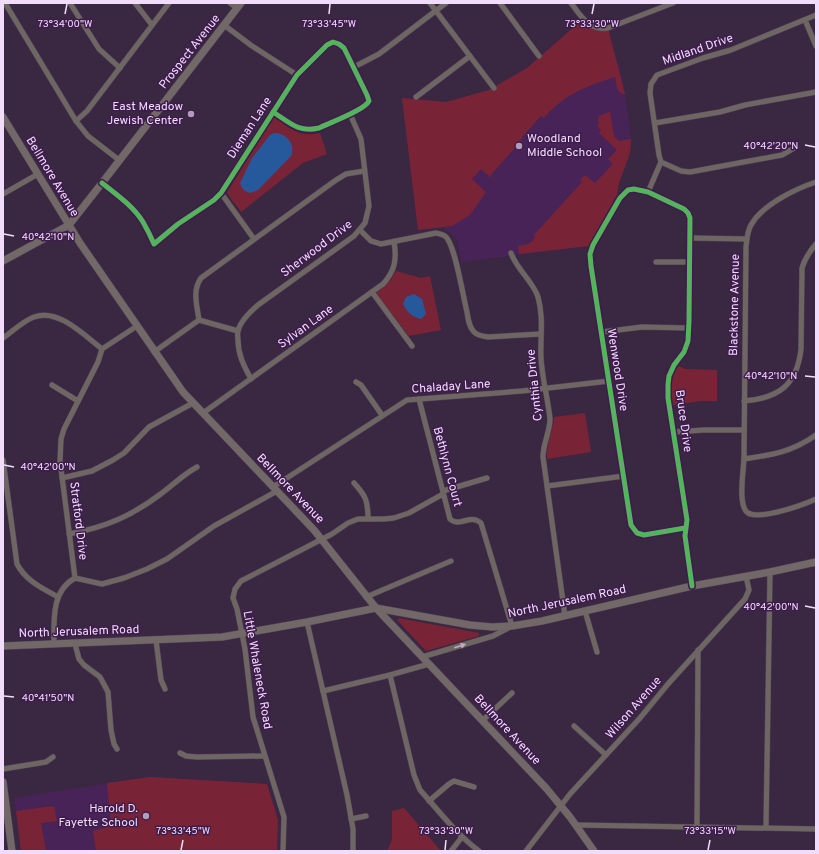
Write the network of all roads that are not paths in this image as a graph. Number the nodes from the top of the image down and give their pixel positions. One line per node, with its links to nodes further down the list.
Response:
1 (5, 3): 29 (street)
2 (70, 3): 21 (street)
3 (135, 3): 15 (street)
4 (169, 3): 15 (street)
5 (230, 3): 11 (street)
6 (430, 3): 12 (street)
7 (446, 3): 12 (street)
8 (500, 3): 19 (street)
9 (571, 3): 10 (street)
10 (673, 3)
11 (239, 6): 16 (main road, Prospect Avenue)
12 (436, 11): 18 (street); 20 (street)
13 (816, 15): 14 (street, Midland Drive)
14 (805, 20): 17 (street); 30 (street, Midland Drive)
15 (152, 25): 21 (street)
16 (224, 25): 22 (street); 32 (main road, Prospect Avenue)
17 (816, 46)
18 (470, 56): 23 (street); 25 (street)
19 (539, 56)
20 (354, 67): 22 (street, Dieman Lane); 27 (street)
21 (120, 68): 29 (street)
22 (297, 75): 26 (street, Dieman Lane)
23 (494, 88)
24 (816, 92): 30 (street)
25 (416, 97)
26 (272, 112): 27 (street); 39 (street, Dieman Lane)
27 (350, 114): 34 (street, Sherwood Drive)
28 (3, 117): 35 (main road, Bellmore Avenue)
29 (76, 121): 32 (street)
30 (655, 123): 33 (street, Midland Drive)
31 (796, 147): 33 (street)
32 (119, 160): 37 (main road, Prospect Avenue)
33 (661, 162): 38 (street)
34 (364, 171): 42 (street, Sherwood Drive); 44 (street)
35 (38, 174): 40 (street); 41 (main road, Bellmore Avenue)
36 (816, 182): 45 (street, Blackstone Avenue)
37 (102, 183): 39 (street, Dieman Lane); 41 (main road, Prospect Avenue)
38 (648, 192): 43 (street, Bruce Drive); 57 (street, Wenwood Drive)
39 (220, 193): 44 (street)
40 (3, 194)
41 (68, 225): 49 (main road, Prospect Avenue); 54 (main road, Bellmore Avenue)
42 (360, 230): 46 (street); 56 (street, Sherwood Drive)
43 (690, 238): 45 (street); 51 (street, Bruce Drive)
44 (254, 239): 53 (street)
45 (747, 239): 70 (street, Blackstone Avenue)
46 (394, 242): 52 (street, Sylvan Lane); 58 (street)
47 (816, 244): 70 (street)
48 (511, 253): 58 (street, Cynthia Drive)
49 (3, 261)
50 (656, 262): 51 (street)
51 (689, 262): 55 (street, Bruce Drive)
52 (372, 292): 60 (street); 63 (street, Sylvan Lane)
53 (199, 320): 56 (street); 62 (street)
54 (137, 326): 61 (street); 62 (main road, Bellmore Avenue)
55 (688, 328): 57 (street); 75 (street, Bruce Drive)
56 (238, 331): 63 (street)
57 (602, 332): 64 (street, Wenwood Drive)
58 (541, 334): 67 (street, Cynthia Drive)
59 (3, 338): 61 (street)
60 (412, 346)
61 (102, 349): 69 (street, Stratford Drive)
62 (154, 352): 71 (main road, Bellmore Avenue)
63 (251, 379): 72 (street, Sylvan Lane)
64 (609, 381): 67 (street, Chaladay Lane); 80 (street, Wenwood Drive)
65 (356, 382): 73 (street)
66 (52, 385): 69 (street)
67 (546, 389): 68 (street, Chaladay Lane); 84 (street, Cynthia Drive)
68 (419, 399): 73 (street, Chaladay Lane); 86 (street, Bethlynn Court)
69 (78, 401): 81 (street, Stratford Drive)
70 (744, 401): 74 (street, Blackstone Avenue)
71 (193, 403): 72 (main road, Bellmore Avenue); 81 (street)
72 (203, 413): 85 (main road, Bellmore Avenue)
73 (382, 416): 85 (street, Chaladay Lane)
74 (744, 430): 75 (street); 77 (street, Blackstone Avenue)
75 (674, 432): 89 (street, Bruce Drive)
76 (816, 435): 77 (street)
77 (744, 459): 87 (street, Blackstone Avenue)
78 (3, 460): 100 (street)
79 (197, 466): 90 (street)
80 (624, 476): 84 (street); 89 (street, Wenwood Drive)
81 (62, 478): 90 (street, Stratford Drive)
82 (488, 478): 86 (street, Little Whaleneck Road)
83 (354, 483): 88 (street)
84 (547, 486): 104 (street, Cynthia Drive)
85 (275, 489): 91 (main road, Bellmore Avenue); 98 (street, Chaladay Lane)
86 (443, 492): 88 (street, Little Whaleneck Road); 106 (street, Bethlynn Court)
87 (816, 499)
88 (368, 519): 91 (street, Little Whaleneck Road)
89 (685, 528): 99 (street, Bruce Drive)
90 (69, 534): 98 (street, Stratford Drive)
91 (322, 540): 101 (main road, Bellmore Avenue); 107 (street, Little Whaleneck Road)
92 (451, 561): 101 (street)
93 (816, 562): 94 (main road, North Jerusalem Road)
94 (802, 566): 95 (street); 96 (main road, North Jerusalem Road)
95 (816, 566)
96 (770, 572): 97 (main road, North Jerusalem Road); 137 (street)
97 (746, 576): 99 (main road, North Jerusalem Road); 112 (street, Wilson Avenue)
98 (75, 578): 100 (street, Stratford Drive)
99 (692, 586): 103 (main road, North Jerusalem Road)
100 (58, 597): 109 (street, Stratford Drive)
101 (366, 597): 102 (main road, Bellmore Avenue)
102 (376, 608): 105 (main road, North Jerusalem Road); 106 (main road, North Jerusalem Road); 114 (main road, Bellmore Avenue)
103 (585, 611): 104 (main road, North Jerusalem Road); 113 (street)
104 (564, 616): 106 (main road, North Jerusalem Road)
105 (307, 622): 107 (main road, North Jerusalem Road); 118 (street)
106 (512, 626): 114 (street, one-way to 106)
107 (242, 633): 108 (main road, North Jerusalem Road); 125 (street, Little Whaleneck Road)
108 (156, 640): 110 (main road, North Jerusalem Road); 117 (street, North Jerusalem Road)
109 (54, 644): 110 (main road, North Jerusalem Road); 111 (main road, North Jerusalem Road)
110 (75, 644): 122 (street)
111 (3, 646)
112 (698, 650): 124 (street, Wilson Avenue); 136 (street)
113 (597, 652)
114 (422, 657): 115 (main road, Bellmore Avenue)
115 (429, 664): 116 (street); 120 (main road, Bellmore Avenue)
116 (390, 675): 118 (street); 131 (street)
117 (165, 689)
118 (322, 690): 134 (street)
119 (512, 693): 120 (street)
120 (483, 720): 132 (main road, Bellmore Avenue)
121 (574, 726): 124 (street)
122 (117, 749)
123 (180, 753): 125 (street)
124 (606, 755): 132 (street, Wilson Avenue)
125 (264, 756): 141 (street, Little Whaleneck Road)
126 (53, 757): 127 (street)
127 (3, 769)
128 (3, 782): 130 (main road)
129 (474, 787): 131 (street)
130 (4, 790): 140 (main road)
131 (430, 801): 139 (street)
132 (561, 806): 135 (main road, Bellmore Avenue); 145 (street, Wilson Avenue)
133 (366, 816): 134 (street)
134 (351, 819): 142 (street)
135 (576, 826): 136 (street); 146 (main road, Bellmore Avenue)
136 (697, 827): 137 (street)
137 (766, 828): 138 (street)
138 (816, 829)
139 (462, 837): 143 (street); 144 (street)
140 (12, 851)
141 (283, 851)
142 (353, 851)
143 (451, 851)
144 (479, 851)
145 (526, 851)
146 (594, 851)

